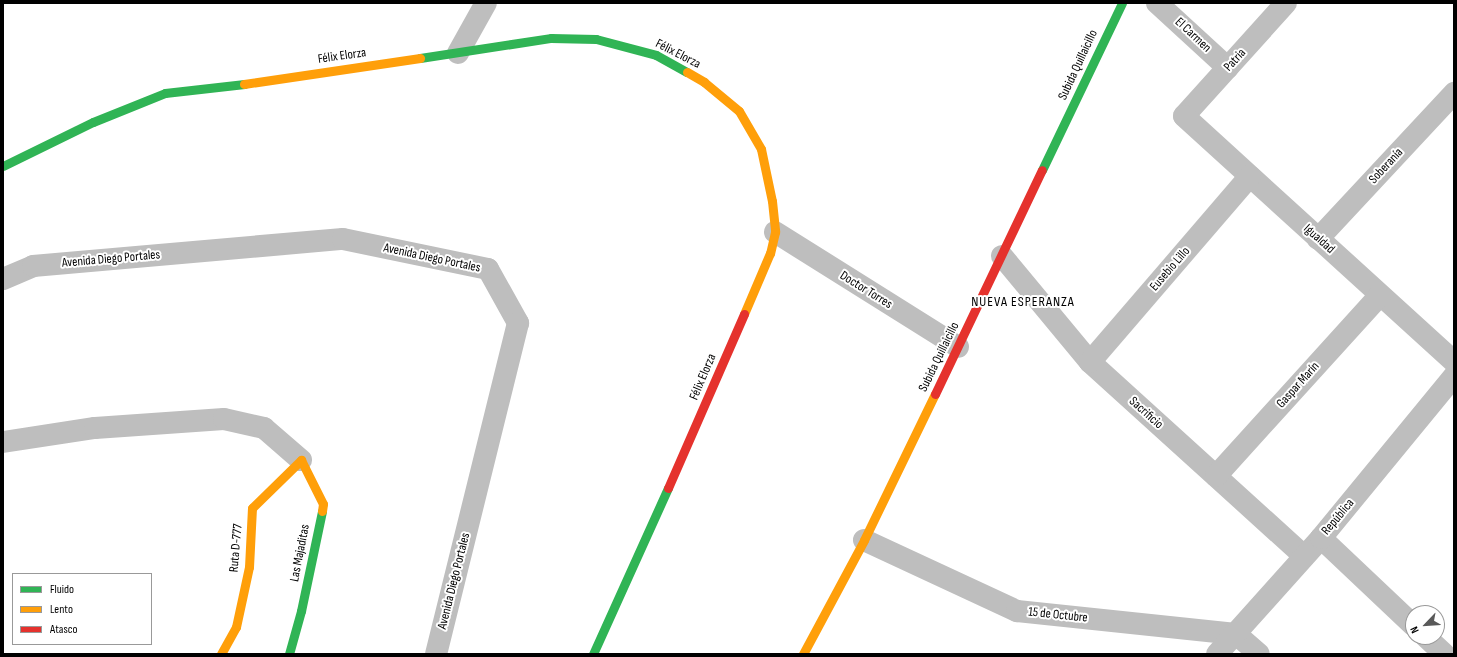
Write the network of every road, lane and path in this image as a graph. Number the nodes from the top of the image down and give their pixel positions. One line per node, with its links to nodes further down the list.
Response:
1 (486, 3): 5 (street)
2 (1122, 3): 13 (street, Subida Quillaicillo)
3 (1157, 3): 6 (street, El Carmen)
4 (1286, 3): 6 (street, Patria)
5 (458, 53): 9 (street, Félix Elorza); 11 (street, Félix Elorza)
6 (1228, 68): 8 (street, Patria)
7 (1454, 93): 12 (street, Soberanía)
8 (1184, 116): 10 (street, Igualdad)
9 (3, 166)
10 (1250, 176): 12 (street, Igualdad); 17 (street, Eusebio Lillo)
11 (775, 232): 16 (street, Doctor Torres); 32 (street, Félix Elorza)
12 (1318, 239): 15 (street, Igualdad)
13 (1002, 256): 16 (street, Subida Quillaicillo); 17 (street, Sacrificio)
14 (3, 279): 31 (street, Avenida Diego Portales)
15 (1380, 295): 18 (street, Igualdad); 22 (street, Gaspar Marín)
16 (958, 347): 24 (street, Subida Quillaicillo)
17 (1090, 362): 22 (street, Sacrificio)
18 (1454, 362)
19 (1454, 376): 23 (street, República)
20 (3, 442): 21 (street)
21 (301, 460): 29 (street, Ruta D-777); 30 (street, Las Majaditas)
22 (1216, 476): 25 (street, Sacrificio)
23 (1321, 538): 25 (street, República); 26 (street)
24 (864, 540): 27 (street, 15 de Octubre); 33 (street, Subida Quillaicillo)
25 (1304, 556): 27 (street, República)
26 (1405, 617)
27 (1236, 634): 34 (street, República); 35 (street)
28 (1434, 645): 36 (street)
29 (221, 654)
30 (289, 654)
31 (436, 654)
32 (593, 654)
33 (803, 654)
34 (1218, 654)
35 (1259, 654)
36 (1444, 654)

